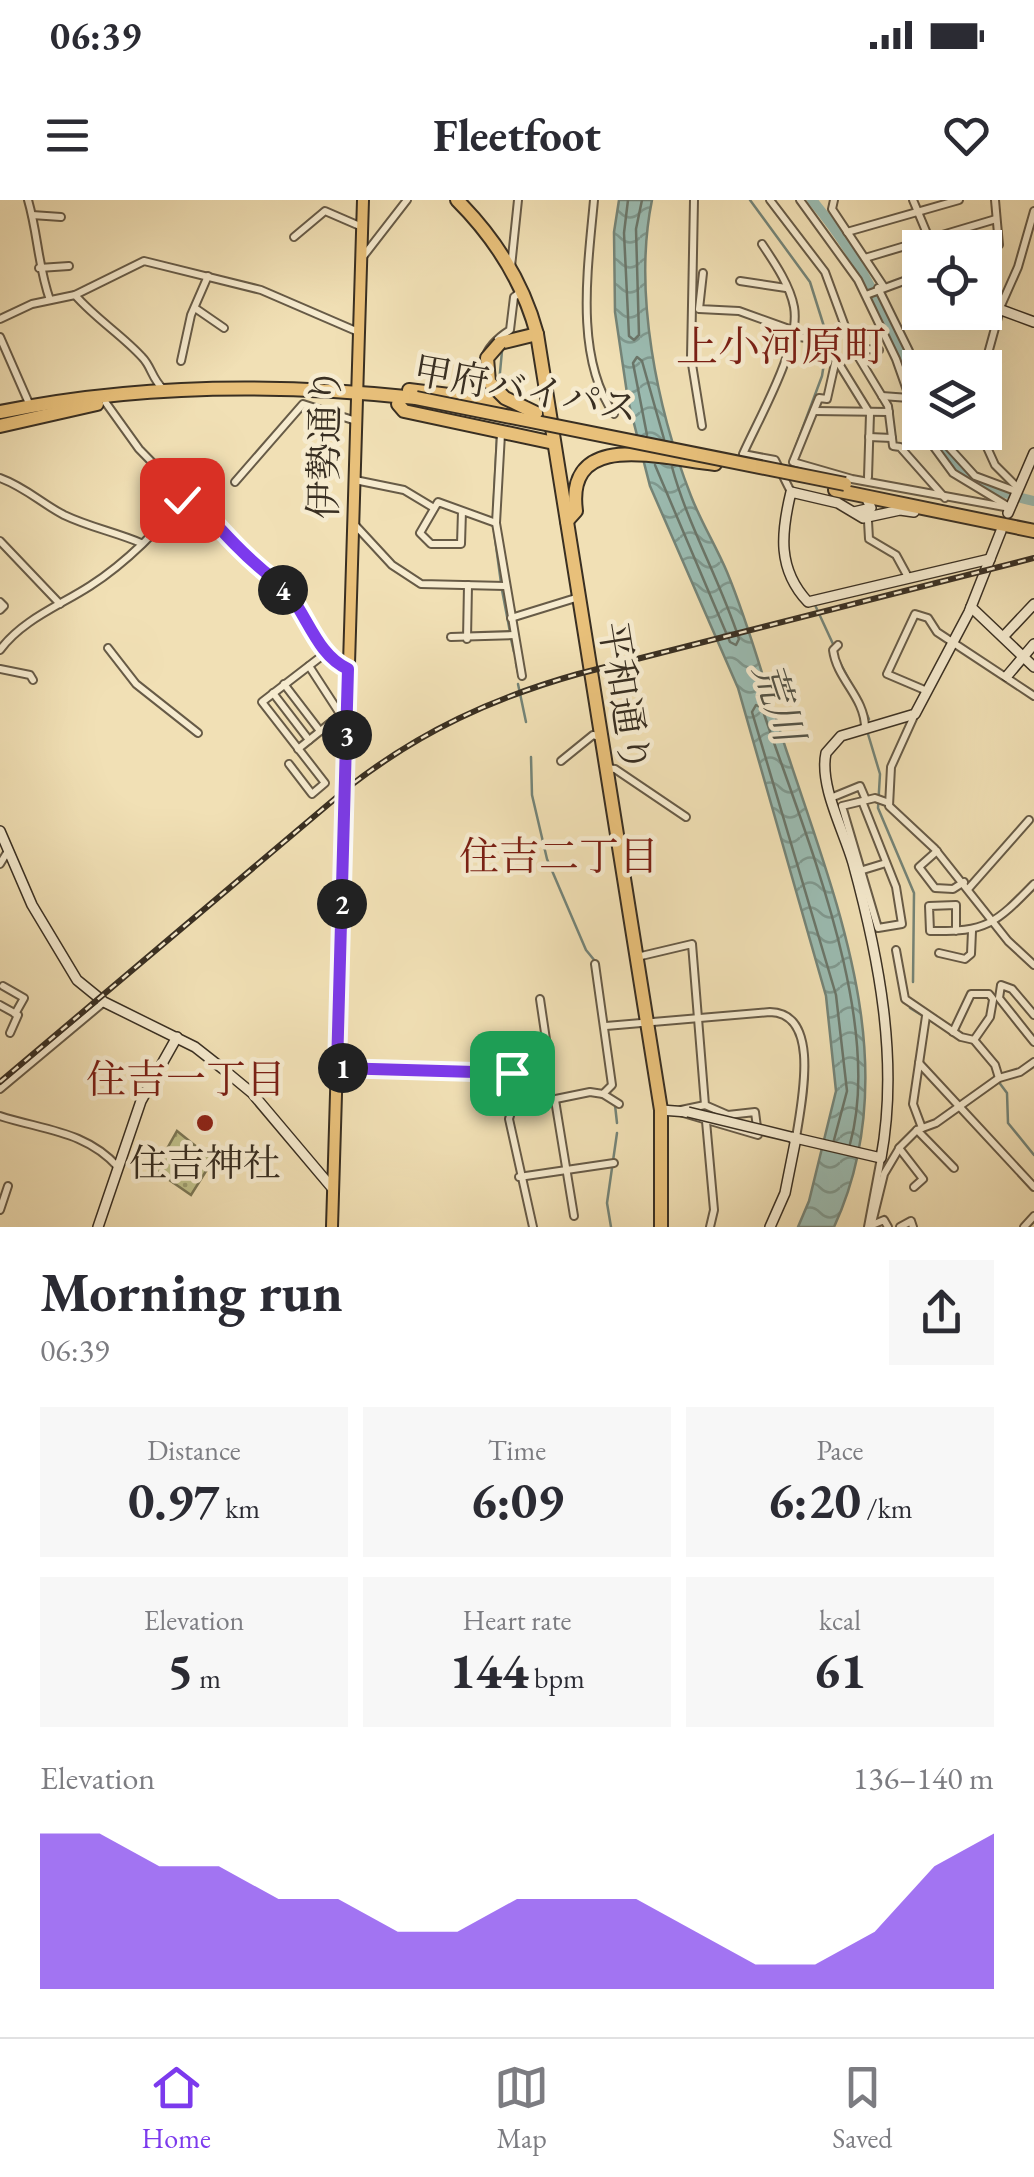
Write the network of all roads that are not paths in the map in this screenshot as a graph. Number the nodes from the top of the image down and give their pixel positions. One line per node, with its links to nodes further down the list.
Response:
1 (28, 200): 16 (street)
2 (362, 200): 19 (main road, 伊勢通り)
3 (407, 200): 28 (street)
4 (457, 200): 31 (highway, 平和通り)
5 (518, 200): 31 (street)
6 (594, 200): 74 (street)
7 (694, 200): 77 (street)
8 (770, 200): 53 (street)
9 (800, 200): 40 (street)
10 (835, 200): 23 (street)
11 (913, 200): 15 (street)
12 (959, 200): 15 (street)
13 (995, 200): 18 (street)
14 (1034, 211): 42 (street)
15 (918, 212): 20 (street); 23 (street)
16 (32, 215): 17 (street); 30 (street)
17 (60, 217)
18 (996, 219): 21 (street); 22 (street)
19 (362, 227): 24 (street); 28 (main road, 伊勢通り)
20 (926, 230)
21 (967, 230)
22 (997, 230)
23 (847, 232): 27 (street)
24 (294, 237)
25 (762, 244): 36 (street)
26 (902, 250): 27 (street)
27 (864, 258): 37 (street)
28 (359, 263): 48 (main road, 伊勢通り)
29 (69, 266): 30 (street)
30 (39, 268): 41 (street)
31 (511, 268): 38 (highway, 平和通り)
32 (703, 272): 49 (street)
33 (208, 276): 39 (street); 43 (street); 48 (street)
34 (740, 281): 36 (street)
35 (902, 281): 37 (street)
36 (787, 288): 49 (street)
37 (879, 288): 40 (street); 55 (street)
38 (522, 290): 50 (highway, 平和通り); 65 (street)
39 (75, 295): 41 (street); 61 (street)
40 (867, 295): 60 (street)
41 (50, 300): 45 (street)
42 (1002, 303)
43 (195, 308): 47 (street); 57 (street)
44 (1002, 311): 46 (street)
45 (0, 318)
46 (1034, 322)
47 (224, 328)
48 (356, 331): 62 (main road, 伊勢通り)
49 (791, 333): 52 (street); 94 (street)
50 (537, 334): 70 (highway, 平和通り); 79 (highway, bridge)
51 (0, 337): 66 (street)
52 (829, 341): 53 (street); 56 (street)
53 (852, 345): 54 (street); 59 (street)
54 (879, 350)
55 (909, 350)
56 (836, 359): 58 (street); 71 (street)
57 (181, 361)
58 (846, 376): 59 (street); 72 (street)
59 (870, 376): 63 (street)
60 (902, 379)
61 (164, 390): 62 (highway, 甲府バイパス); 67 (highway, 甲府バイパス)
62 (358, 394): 65 (highway); 67 (highway, 甲府バイパス); 68 (highway, 甲府バイパス); 69 (highway, 甲府バイパス); 76 (main road, 伊勢通り)
63 (882, 396): 64 (street); 73 (street)
64 (902, 397)
65 (492, 400): 70 (highway)
66 (28, 401): 67 (highway); 75 (highway)
67 (97, 401): 75 (highway, 甲府バイパス); 95 (street)
68 (416, 402): 69 (highway, 甲府バイパス); 79 (highway, 甲府バイパス, bridge); 87 (highway, 甲府バイパス, bridge)
69 (398, 404): 78 (highway)
70 (548, 408): 82 (highway, 平和通り)
71 (814, 411): 72 (street); 97 (street)
72 (868, 412): 73 (street); 80 (street)
73 (889, 412): 81 (street)
74 (614, 414)
75 (2, 415)
76 (356, 421): 90 (main road, 伊勢通り); 91 (street)
77 (702, 426)
78 (501, 433): 82 (highway); 105 (street)
79 (616, 435): 92 (highway, 甲府バイパス, bridge)
80 (869, 437): 81 (street); 88 (street)
81 (892, 438): 97 (street)
82 (554, 443): 103 (highway, 平和通り)
83 (936, 450): 99 (street)
84 (951, 450): 93 (street)
85 (988, 450): 93 (street)
86 (1034, 454): 93 (street)
87 (715, 464): 92 (highway, 甲府バイパス, bridge); 103 (highway)
88 (868, 477)
89 (0, 478): 110 (street)
90 (354, 480): 98 (street); 106 (main road, 伊勢通り)
91 (235, 482)
92 (840, 487): 96 (highway, 甲府バイパス); 107 (highway, 甲府バイパス)
93 (1018, 490): 99 (street)
94 (791, 492): 101 (street); 112 (street)
95 (186, 496): 110 (street); 135 (street)
96 (866, 496): 101 (street); 102 (highway, 甲府バイパス)
97 (945, 498): 99 (street)
98 (434, 508): 100 (street); 100 (street)
99 (1009, 508)
100 (462, 511): 105 (street)
101 (852, 512): 102 (street)
102 (951, 514): 107 (highway, 甲府バイパス)
103 (567, 521): 115 (highway, 平和通り)
104 (868, 521): 112 (street)
105 (496, 523): 114 (street)
106 (353, 524): 113 (street); 140 (main road, 伊勢通り)
107 (1034, 528)
108 (1001, 531): 111 (street)
109 (0, 543): 117 (street)
110 (141, 543): 117 (street)
111 (990, 559): 112 (street); 119 (street)
112 (908, 578)
113 (468, 585): 114 (street); 129 (street)
114 (505, 586): 122 (street)
115 (579, 597): 122 (street); 153 (highway, 平和通り)
116 (0, 602): 120 (street)
117 (60, 604): 128 (street)
118 (1034, 604): 121 (street)
119 (971, 606): 127 (street); 130 (street)
120 (0, 610)
121 (1024, 614): 123 (street); 127 (street)
122 (511, 618): 125 (street)
123 (1034, 623)
124 (0, 630): 128 (street)
125 (514, 635): 129 (street); 141 (street)
126 (451, 637): 129 (street)
127 (1003, 637): 136 (street)
128 (9, 638): 134 (street)
129 (467, 639)
130 (952, 644): 142 (street); 145 (street); 145 (street)
131 (1034, 644): 136 (street)
132 (838, 646): 150 (street)
133 (108, 648): 152 (street)
134 (0, 650)
135 (327, 652): 137 (street); 140 (street)
136 (1023, 657): 138 (street); 142 (street)
137 (309, 666): 144 (street); 149 (street)
138 (1034, 667)
139 (0, 669): 143 (street)
140 (348, 669): 149 (main road, 伊勢通り)
141 (522, 676)
142 (1007, 676): 147 (street)
143 (33, 680)
144 (284, 684): 146 (street); 151 (street)
145 (927, 691): 148 (street)
146 (273, 693): 154 (street); 155 (street)
147 (1034, 696)
148 (915, 714): 150 (street); 159 (street)
149 (343, 720): 151 (street); 197 (main road, 伊勢通り)
150 (866, 729): 158 (street)
151 (320, 731): 154 (street)
152 (198, 733)
153 (602, 737): 156 (street); 157 (highway, 平和通り)
154 (309, 740): 155 (street)
155 (300, 752): 155 (street)
156 (561, 761)
157 (607, 768): 160 (street); 175 (highway, 平和通り)
158 (833, 797): 159 (street); 213 (street)
159 (874, 801): 164 (street); 165 (street); 167 (street)
160 (686, 817)
161 (1029, 820): 169 (street)
162 (0, 831): 163 (street)
163 (9, 850): 166 (street); 181 (street)
164 (937, 851): 169 (street); 169 (street)
165 (886, 863): 167 (street); 167 (street)
166 (0, 864)
167 (863, 870)
168 (1034, 884): 170 (street)
169 (966, 885): 170 (street)
170 (996, 922): 171 (street); 177 (street)
171 (972, 931): 172 (street); 174 (street)
172 (956, 932): 172 (street)
173 (896, 950): 185 (street)
174 (939, 953)
175 (636, 957): 186 (street); 187 (highway, 平和通り)
176 (596, 964): 188 (street)
177 (1034, 965)
178 (3, 986): 183 (street)
179 (996, 998): 184 (street); 189 (street); 192 (street); 193 (street)
180 (540, 999): 194 (street)
181 (104, 1002): 191 (street); 199 (street)
182 (0, 1006): 183 (street)
183 (16, 1014): 190 (street)
184 (1034, 1016)
185 (926, 1018): 189 (street); 196 (street)
186 (698, 1019): 187 (street); 204 (street); 211 (street)
187 (647, 1022): 188 (street); 206 (highway, 平和通り)
188 (606, 1026): 200 (street)
189 (953, 1032): 192 (street)
190 (10, 1033)
191 (177, 1037): 215 (street); 222 (street)
192 (974, 1040): 198 (street)
193 (1034, 1042)
194 (548, 1053)
195 (1034, 1062): 198 (street)
196 (920, 1063): 205 (street); 210 (street)
197 (337, 1068): 218 (street); 222 (main road, 伊勢通り)
198 (997, 1079): 205 (street)
199 (0, 1089)
200 (602, 1094): 201 (street); 203 (street)
201 (555, 1100): 202 (street); 217 (street)
202 (541, 1102)
203 (619, 1104)
204 (705, 1105): 207 (street); 209 (street)
205 (959, 1107): 210 (street); 221 (street)
206 (661, 1110): 207 (street); 230 (highway, 平和通り)
207 (684, 1112): 209 (street); 211 (street, bridge)
208 (0, 1116): 215 (street)
209 (706, 1121): 231 (street)
210 (920, 1129): 212 (street); 216 (street)
211 (796, 1138): 213 (street); 232 (street)
212 (899, 1148): 220 (street); 226 (street)
213 (878, 1158): 226 (street)
214 (614, 1163): 217 (street)
215 (118, 1168): 227 (street)
216 (954, 1168)
217 (567, 1170): 218 (street); 224 (street)
218 (519, 1178): 229 (street)
219 (8, 1186): 223 (street)
220 (914, 1187)
221 (1034, 1187)
222 (333, 1188): 228 (main road, 伊勢通り)
223 (0, 1210)
224 (574, 1216)
225 (1034, 1216): 236 (street)
226 (870, 1226): 233 (street)
227 (98, 1227)
228 (332, 1227)
229 (533, 1227)
230 (662, 1227)
231 (710, 1227)
232 (770, 1227)
233 (888, 1227)
234 (900, 1227): 235 (street)
235 (913, 1227)
236 (1024, 1227)

